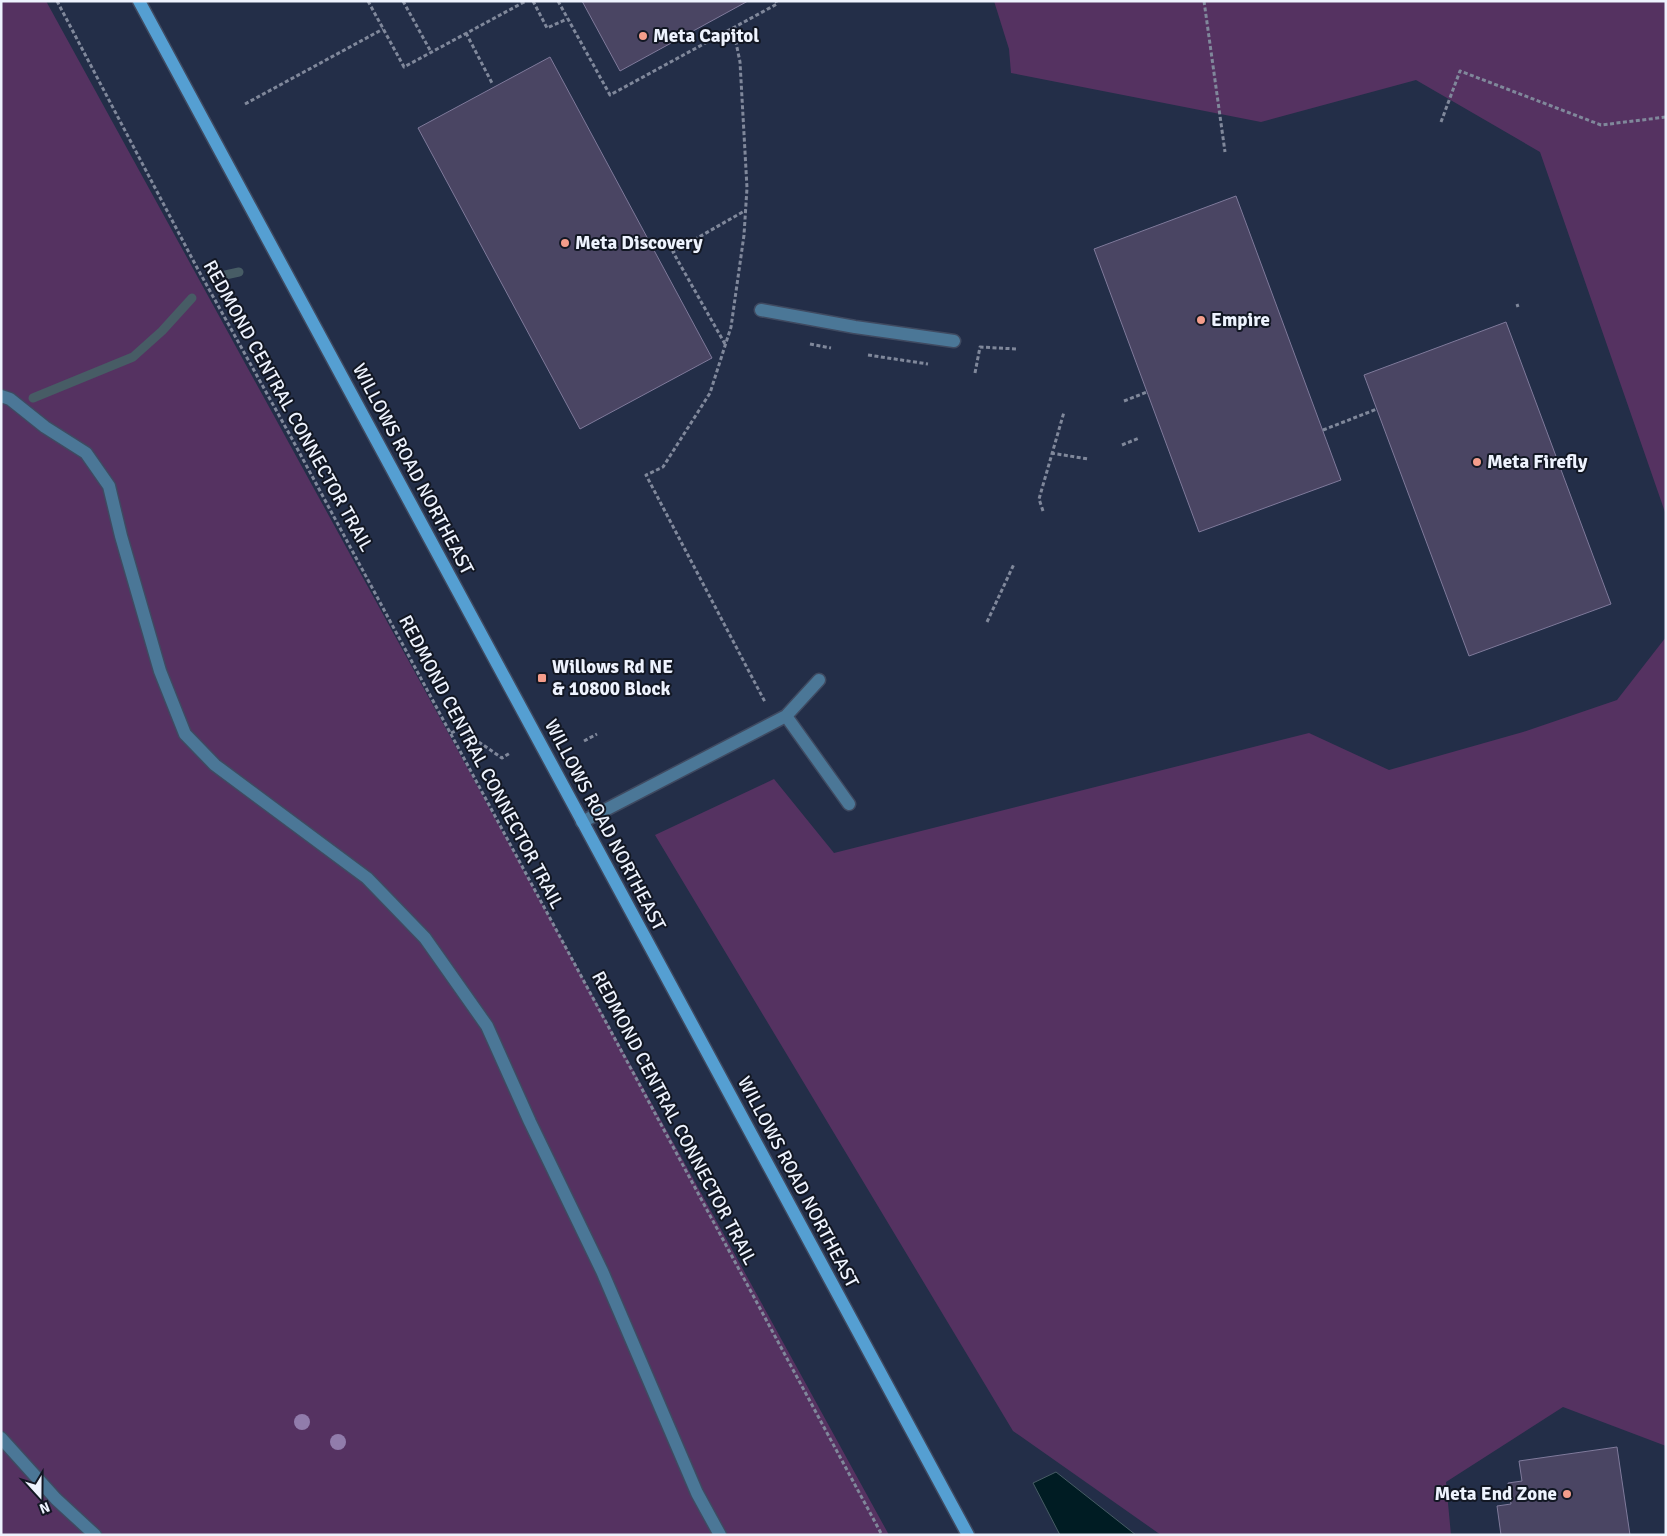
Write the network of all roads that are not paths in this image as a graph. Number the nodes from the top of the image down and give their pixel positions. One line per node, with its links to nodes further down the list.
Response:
1 (139, 1): 8 (main road, WILLOWS ROAD NORTHEAST)
2 (761, 310): 3 (lane)
3 (954, 341)
4 (1, 396): 11 (lane)
5 (818, 680): 6 (lane)
6 (786, 716): 7 (lane); 8 (lane)
7 (849, 804)
8 (582, 822): 12 (main road, WILLOWS ROAD NORTHEAST)
9 (1, 1438): 10 (lane)
10 (95, 1535)
11 (720, 1535)
12 (968, 1535)

